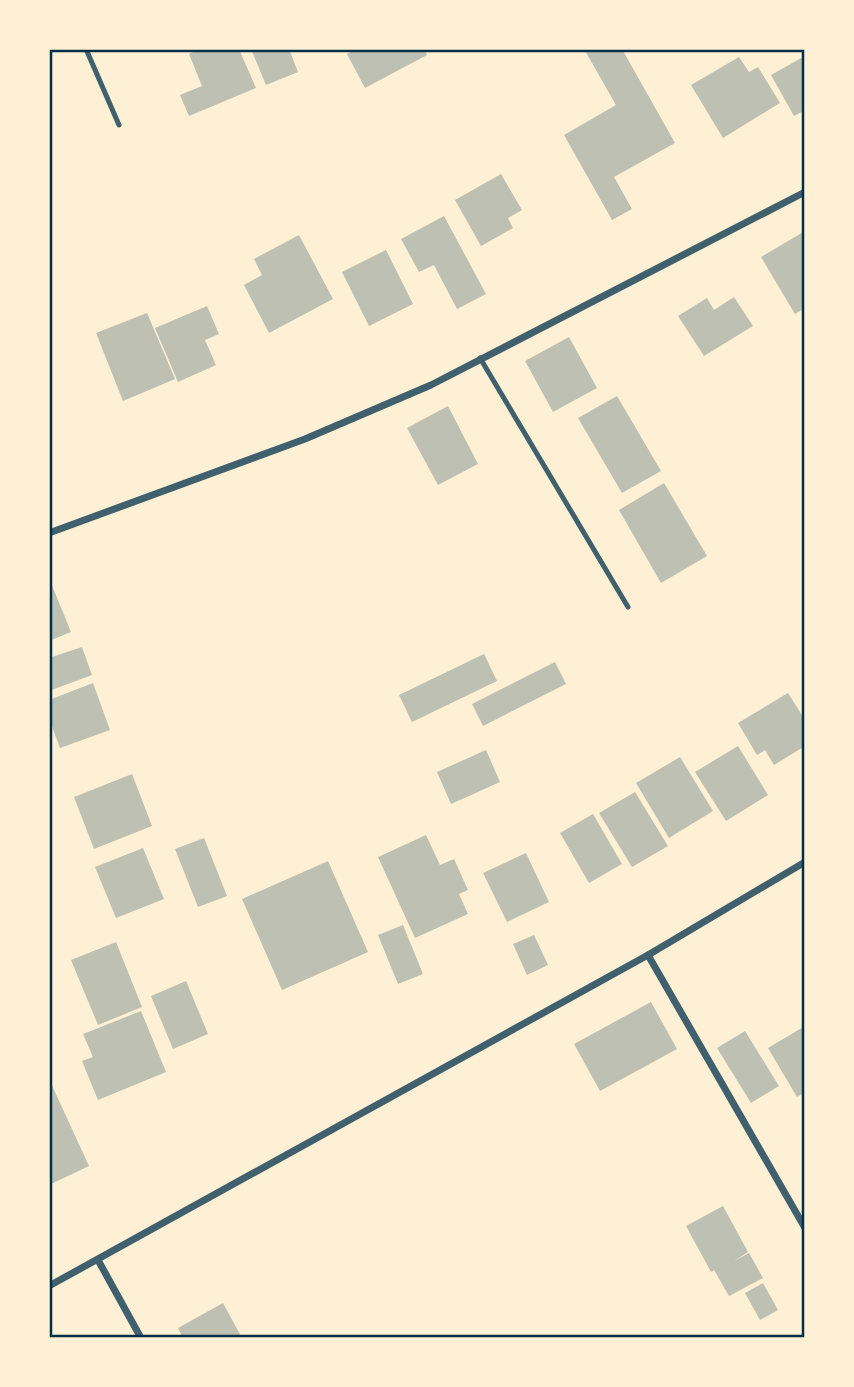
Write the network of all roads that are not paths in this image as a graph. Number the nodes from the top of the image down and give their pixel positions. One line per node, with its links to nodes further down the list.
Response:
1 (86, 49): 2 (lane)
2 (119, 125)
3 (805, 192): 4 (street)
4 (480, 358): 5 (street); 6 (lane)
5 (49, 533)
6 (628, 607)
7 (805, 862): 8 (street)
8 (648, 955): 9 (street); 10 (street)
9 (805, 1228)
10 (98, 1261): 11 (street); 12 (street)
11 (49, 1286)
12 (141, 1338)

